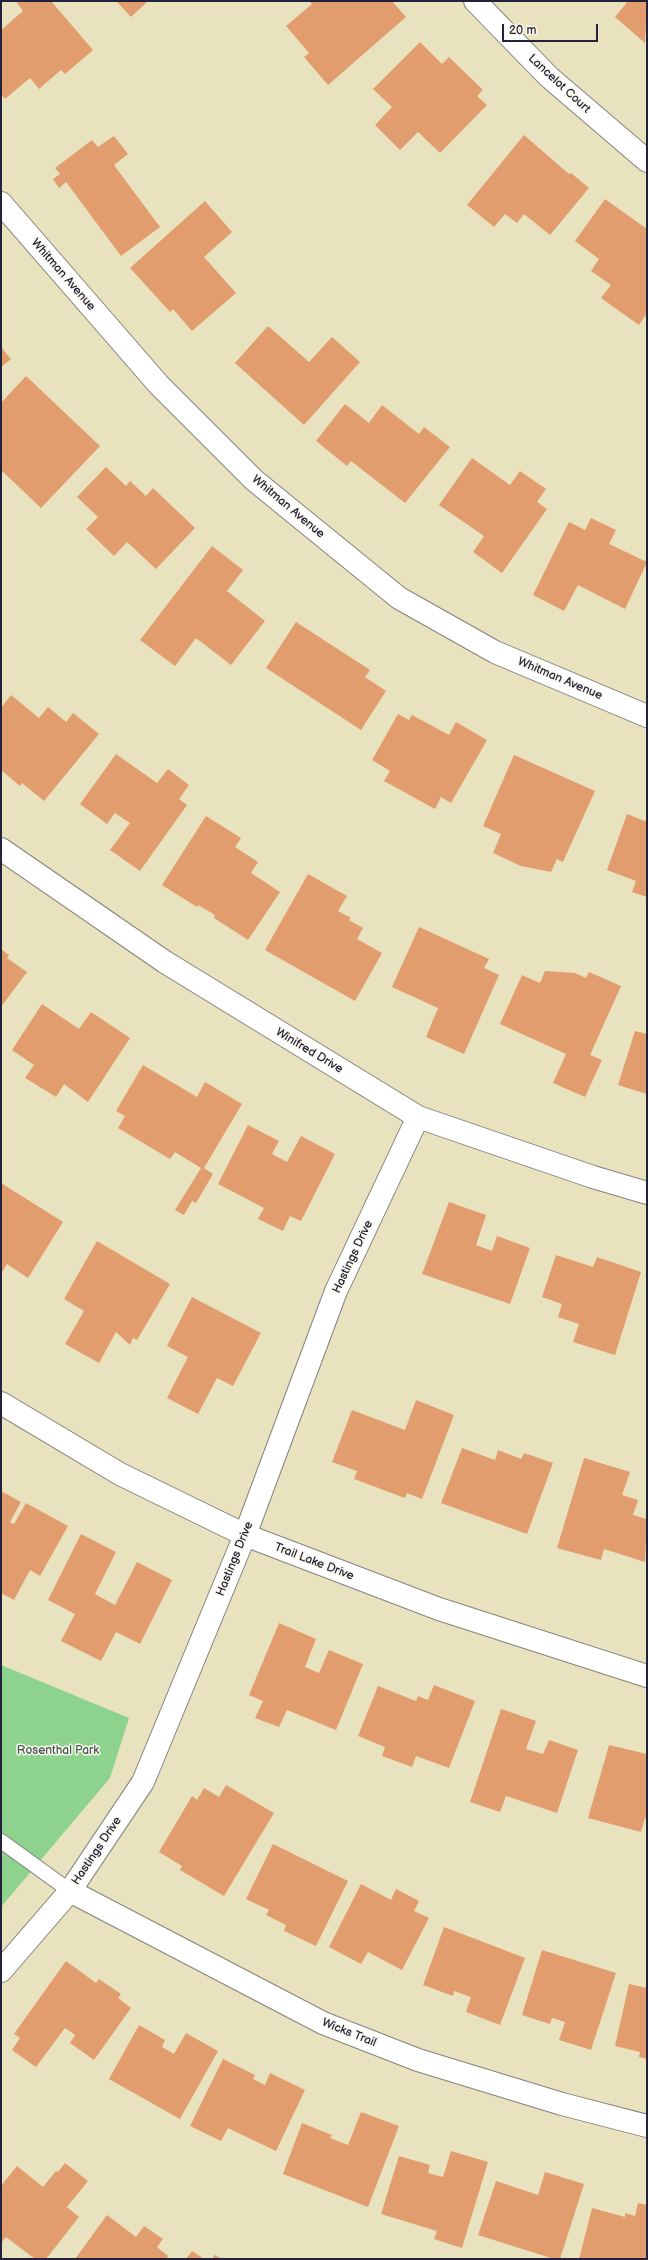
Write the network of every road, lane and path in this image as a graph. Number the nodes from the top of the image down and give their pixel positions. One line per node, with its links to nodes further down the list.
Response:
1 (475, 1): 2 (street, Lancelot Court)
2 (647, 161)
3 (1, 203): 4 (street, Whitman Avenue)
4 (647, 716)
5 (1, 849): 6 (street, Winifred Drive)
6 (418, 1117): 7 (street, Winifred Drive); 9 (street, Hastings Drive)
7 (647, 1193)
8 (1, 1403): 9 (street, Trail Lake Drive)
9 (245, 1535): 10 (street, Trail Lake Drive); 12 (street, Hastings Drive)
10 (647, 1676)
11 (1, 1841): 12 (lane)
12 (70, 1891): 13 (street, Hastings Drive); 14 (street, Wicks Trail)
13 (1, 1971)
14 (647, 2126)

